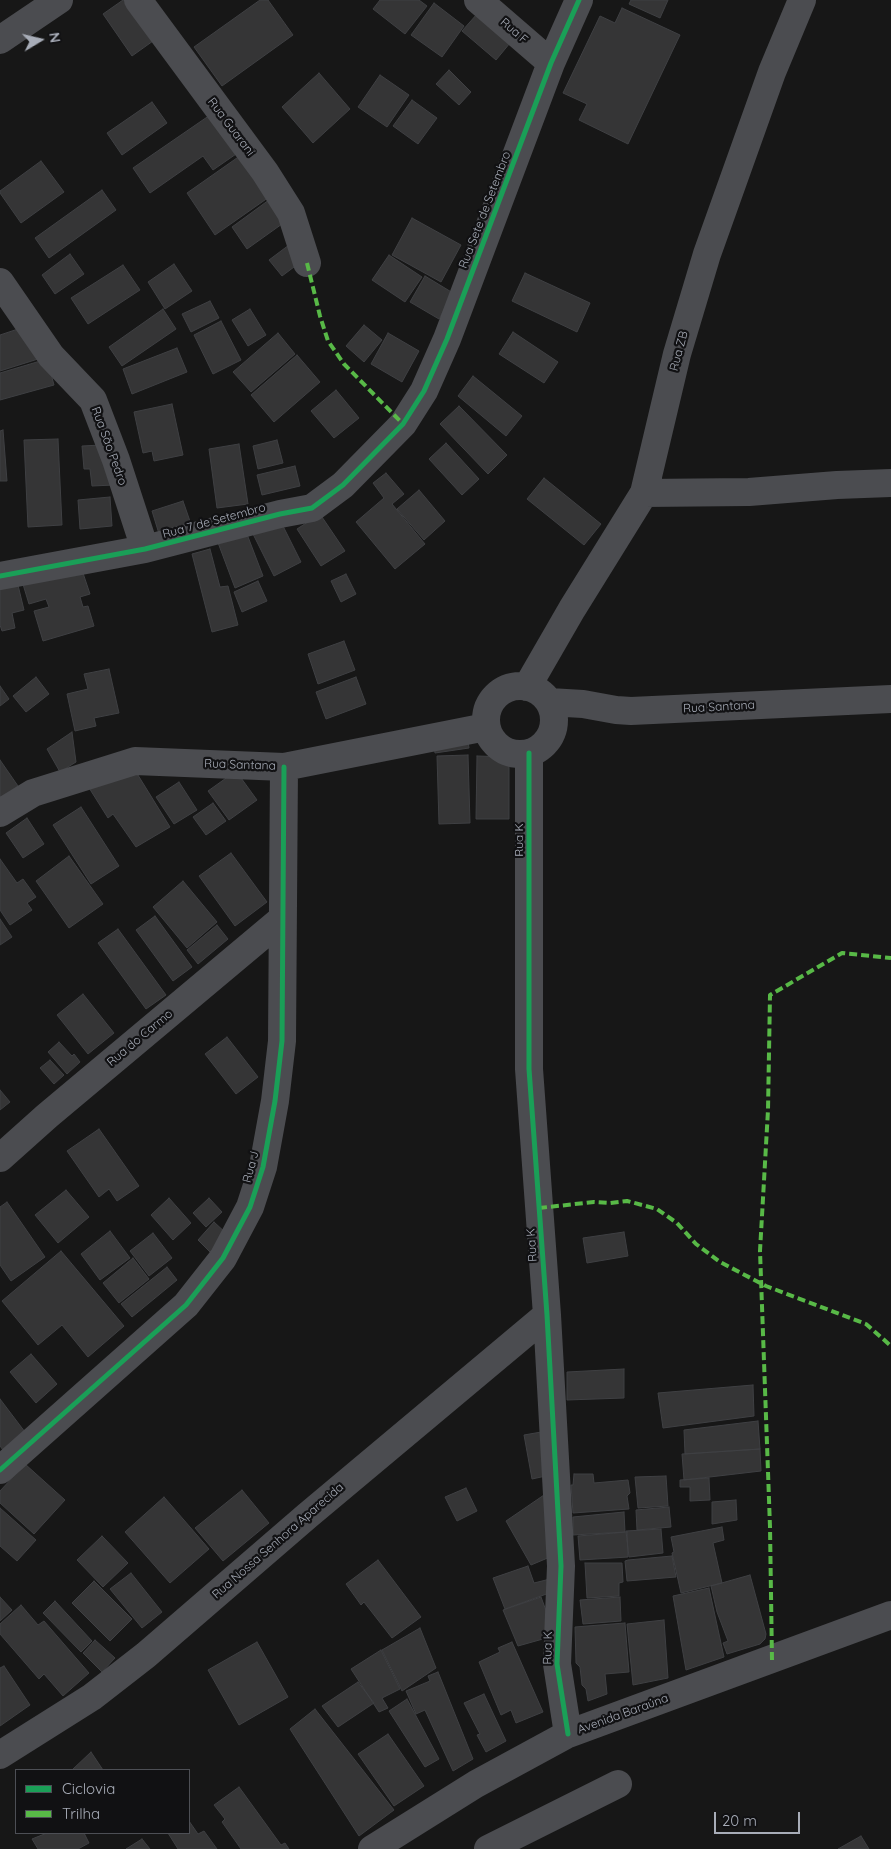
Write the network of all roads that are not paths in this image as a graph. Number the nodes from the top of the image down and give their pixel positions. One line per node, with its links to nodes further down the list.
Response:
1 (59, 0): 6 (street)
2 (138, 0): 8 (street, Rua Guarani)
3 (478, 0): 7 (street, Rua F)
4 (579, 0): 7 (street, Rua Sete de Setembro)
5 (802, 0): 12 (street, Rua ZB)
6 (0, 40)
7 (551, 63): 10 (street, Rua Sete de Setembro)
8 (307, 262)
9 (0, 282): 13 (street, Rua São Pedro)
10 (403, 424): 13 (street, Rua 7 de Setembro)
11 (891, 483): 12 (street)
12 (644, 493): 15 (street, Rua ZB)
13 (145, 549): 14 (street, Rua 7 de Setembro)
14 (0, 576)
15 (538, 694): 16 (street, Rua Santana); 17 (street); 18 (street)
16 (891, 698)
17 (486, 727): 18 (street); 19 (street, Rua Santana)
18 (529, 753): 23 (street, Rua K)
19 (284, 767): 20 (street, Rua Santana); 21 (street, Rua J)
20 (0, 813)
21 (282, 920): 22 (street, Rua do Carmo); 24 (street, Rua J)
22 (0, 1158)
23 (547, 1316): 26 (street, Rua K); 27 (street, Rua Nossa Senhora Aparecida)
24 (0, 1470)
25 (891, 1615): 26 (street, Avenida Baraúna)
26 (568, 1734): 29 (street, Avenida Baraúna)
27 (0, 1755)
28 (618, 1784): 30 (street)
29 (372, 1849)
30 (488, 1849)

